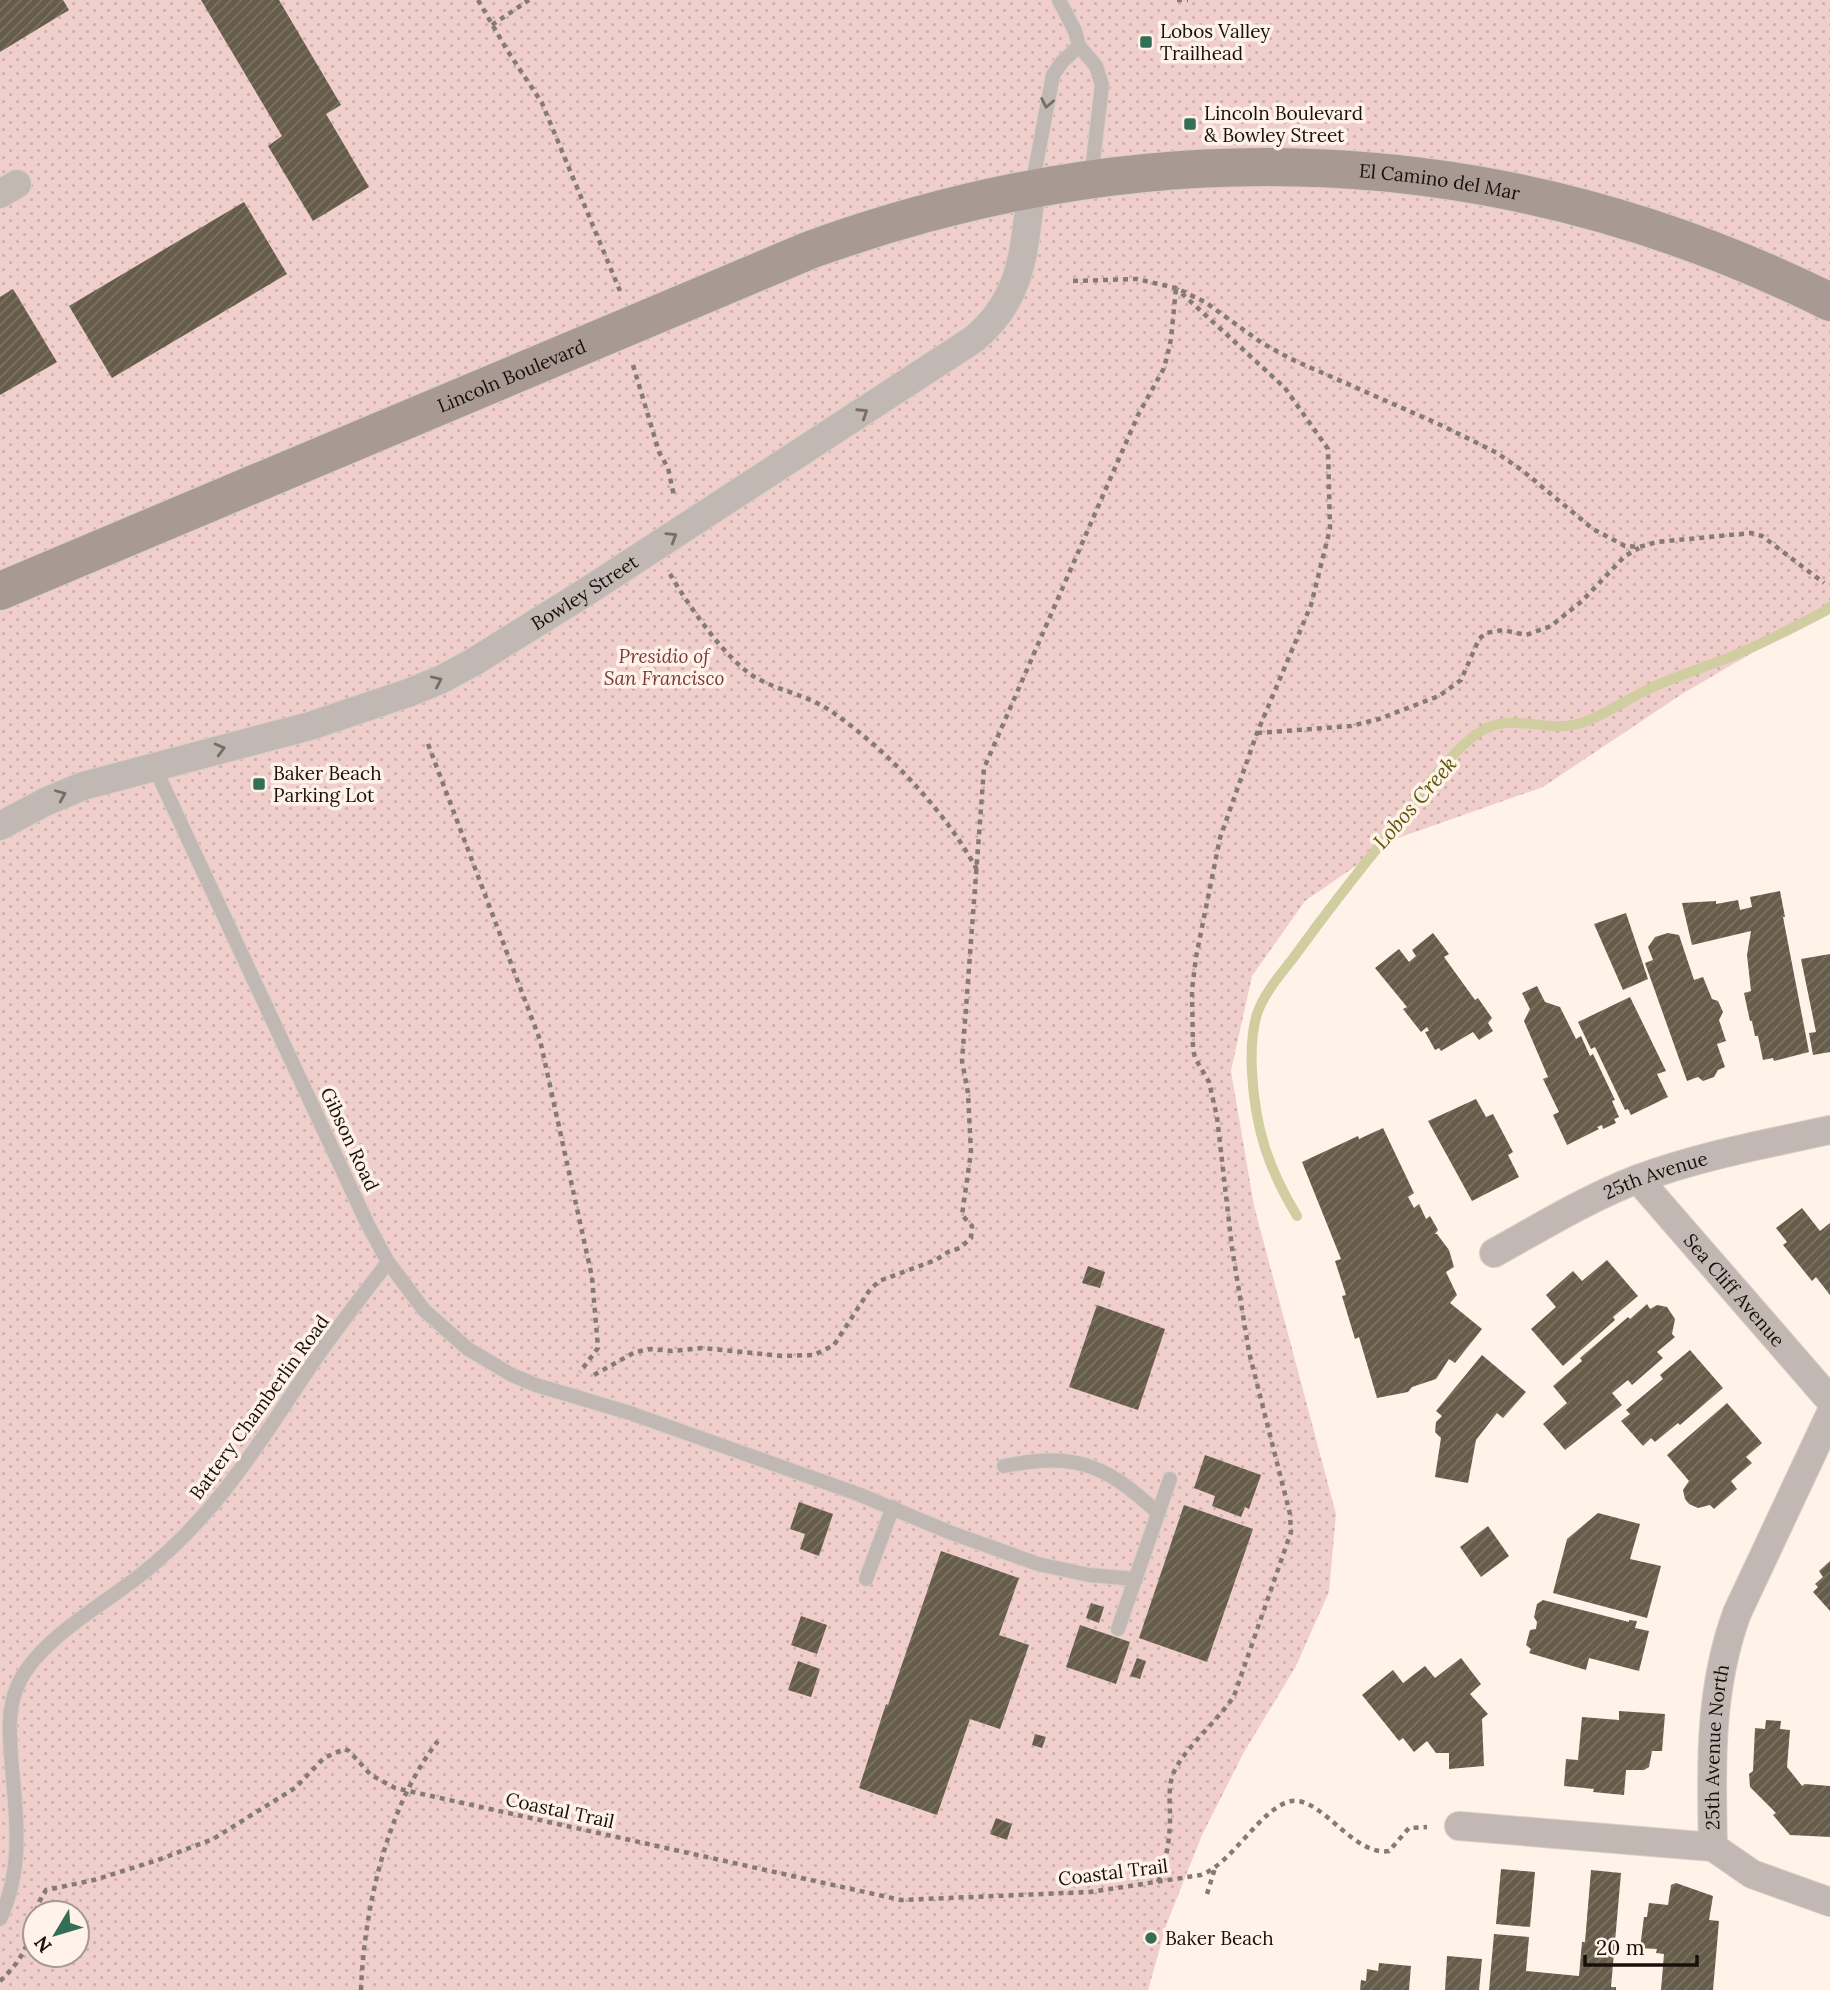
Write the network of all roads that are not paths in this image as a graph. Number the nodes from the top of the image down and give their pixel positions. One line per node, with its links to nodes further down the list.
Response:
1 (1059, 0): 2 (lane)
2 (1079, 46): 3 (lane); 4 (lane, one-way to 4)
3 (1091, 178): 4 (main road, El Camino del Mar); 5 (main road, El Camino del Mar)
4 (1032, 188): 6 (main road, Lincoln Boulevard); 7 (street, Bowley Street, one-way to 4)
5 (1830, 302)
6 (0, 591)
7 (154, 766): 8 (street, Bowley Street, one-way to 7); 12 (lane, Gibson Road)
8 (0, 826)
9 (1830, 1130): 10 (street, 25th Avenue)
10 (1638, 1179): 11 (street, 25th Avenue); 13 (street, Sea Cliff Avenue)
11 (1494, 1253)
12 (388, 1262): 17 (lane, Gibson Road); 25 (lane, Battery Chamberlin Road)
13 (1830, 1400)
14 (1830, 1415): 23 (street, 25th Avenue North)
15 (1004, 1466): 18 (lane)
16 (1170, 1479): 18 (lane)
17 (893, 1507): 19 (lane); 20 (lane, Gibson Road)
18 (1158, 1513): 20 (lane)
19 (866, 1579)
20 (1136, 1579): 21 (lane)
21 (1118, 1629)
22 (1459, 1826): 23 (street, 25th Avenue North)
23 (1713, 1847): 24 (street)
24 (1830, 1902)
25 (0, 1919)

